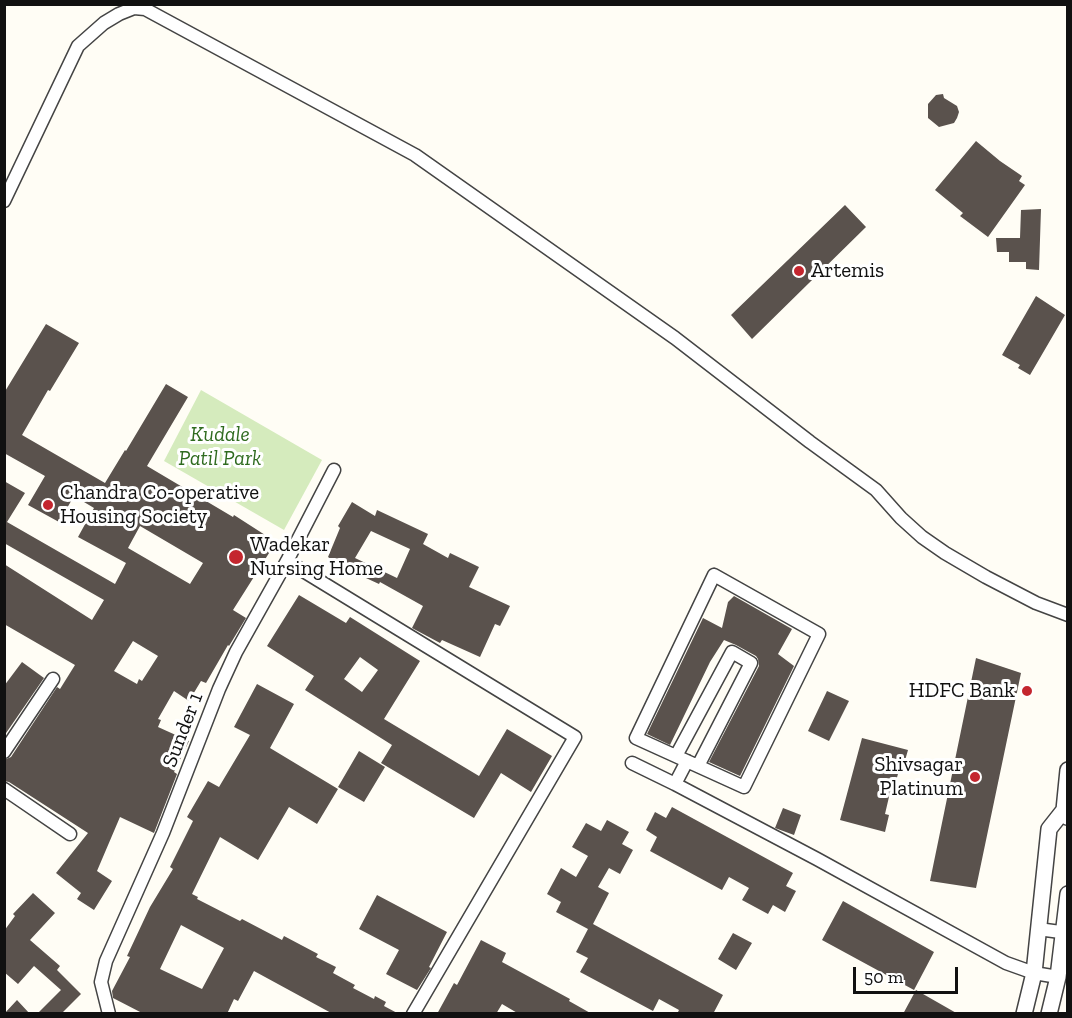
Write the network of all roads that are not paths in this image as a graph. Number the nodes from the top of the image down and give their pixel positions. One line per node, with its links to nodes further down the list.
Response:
1 (4, 201): 4 (street)
2 (334, 470): 3 (street, Sunder 1)
3 (286, 561): 19 (street, Sunder 1); 20 (street)
4 (1068, 615)
5 (52, 679): 6 (street)
6 (4, 752)
7 (687, 761): 7 (street); 7 (street); 10 (street)
8 (632, 763): 10 (street)
9 (1068, 770): 12 (street)
10 (675, 784): 17 (street)
11 (4, 789): 13 (street)
12 (1066, 814): 15 (street)
13 (70, 834)
14 (1068, 894): 16 (street)
15 (1038, 929): 16 (street); 17 (street)
16 (1065, 933): 18 (street)
17 (1034, 973): 18 (street); 21 (street)
18 (1058, 977): 22 (street)
19 (109, 1014)
20 (413, 1014)
21 (1024, 1014)
22 (1049, 1014)

